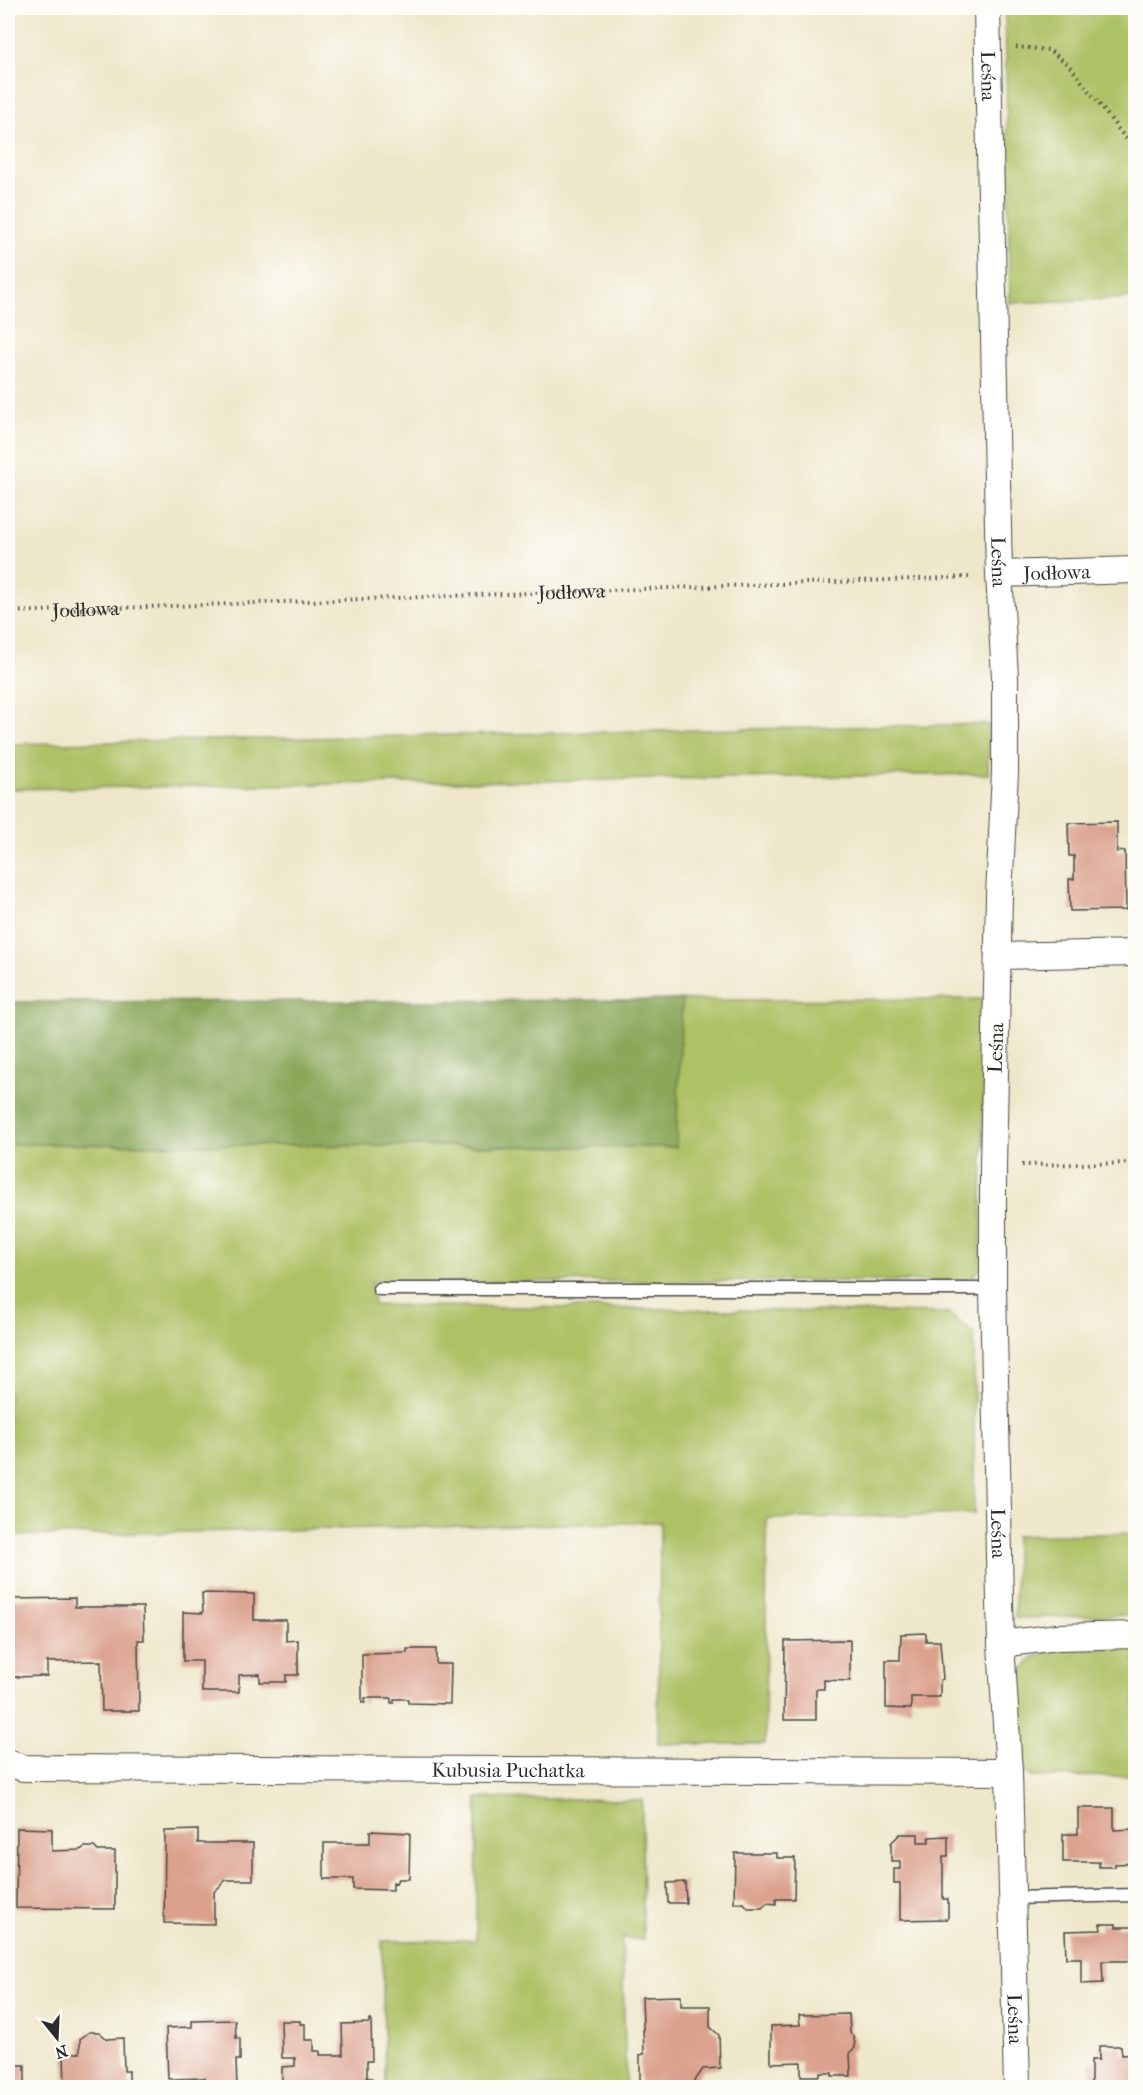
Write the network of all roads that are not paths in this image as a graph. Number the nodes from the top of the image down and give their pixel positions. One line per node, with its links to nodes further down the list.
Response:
1 (987, 8): 3 (street, Leśna)
2 (1136, 570): 3 (street, Jodłowa)
3 (999, 574): 5 (street, Leśna)
4 (1136, 954): 5 (street)
5 (999, 956): 7 (street, Leśna)
6 (379, 1289): 7 (lane)
7 (993, 1289): 9 (street, Leśna)
8 (1136, 1635): 9 (street)
9 (1001, 1644): 11 (street, Leśna)
10 (8, 1763): 11 (street, Kubusia Puchatka)
11 (1010, 1772): 13 (street, Leśna)
12 (1136, 1895): 13 (lane)
13 (1012, 1898): 14 (street, Leśna)
14 (1017, 2088)

